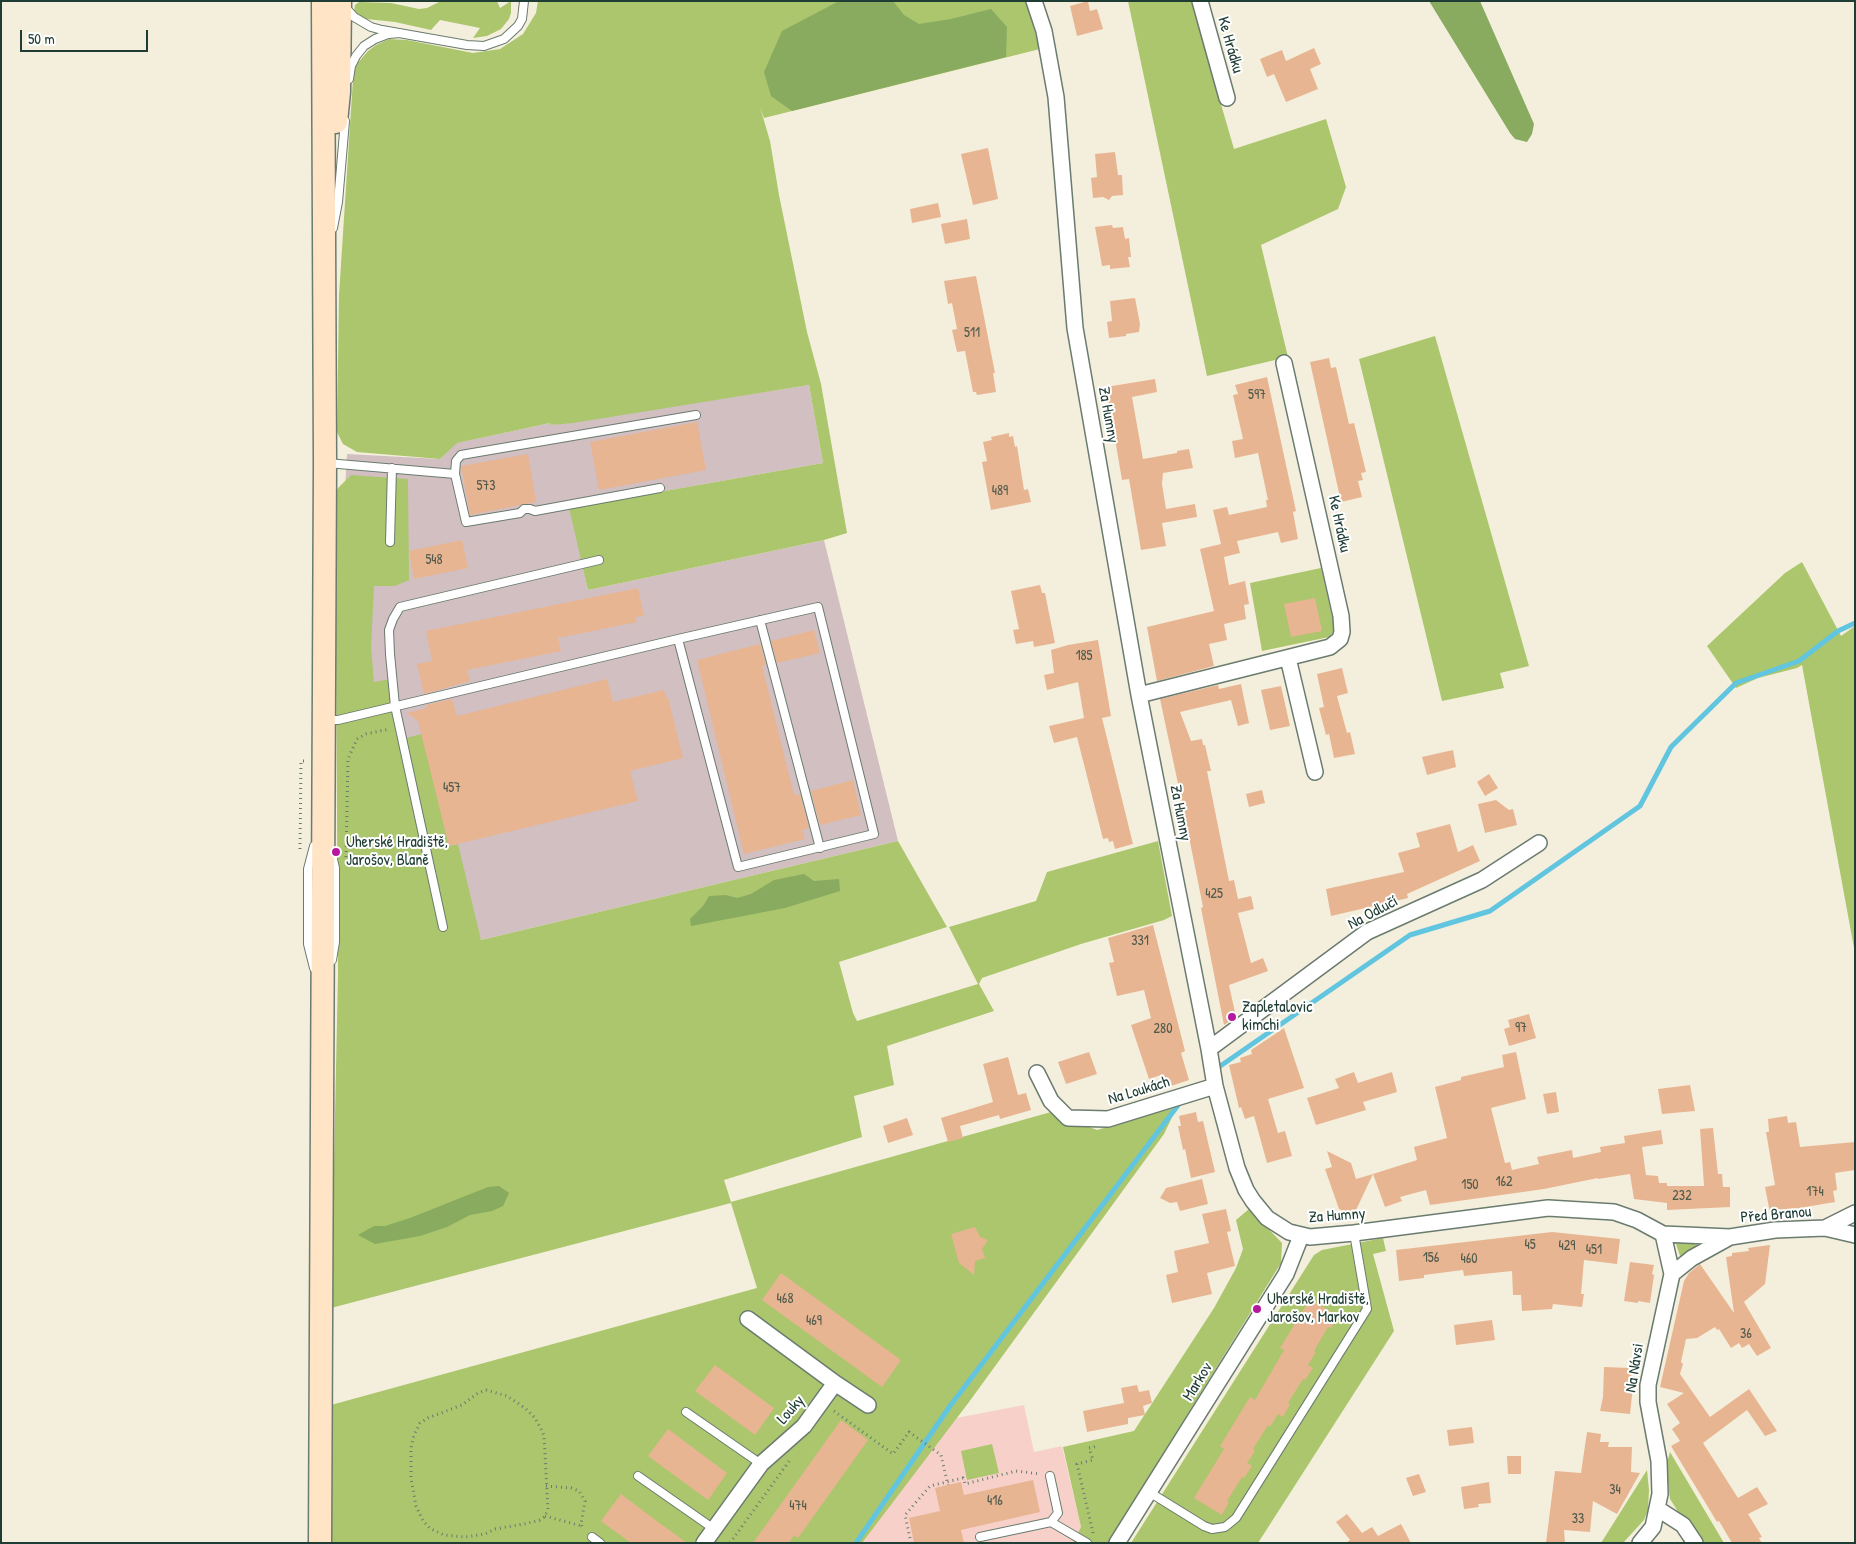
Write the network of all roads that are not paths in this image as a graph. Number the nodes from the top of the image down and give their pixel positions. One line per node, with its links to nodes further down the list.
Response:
1 (341, 1): 6 (lane); 10 (main road)
2 (524, 1): 6 (lane)
3 (1034, 1): 22 (street, Za Humny)
4 (1200, 1): 8 (street, Ke Hrádku)
5 (326, 7): 10 (main road)
6 (400, 34): 7 (lane)
7 (348, 86)
8 (1227, 98)
9 (346, 117): 10 (lane)
10 (325, 305): 13 (main road)
11 (1284, 363): 21 (street, Ke Hrádku)
12 (696, 415): 15 (lane)
13 (325, 462): 14 (lane); 24 (main road)
14 (392, 468): 15 (lane); 17 (lane)
15 (455, 474): 16 (lane)
16 (660, 488)
17 (390, 542)
18 (599, 560): 23 (lane)
19 (760, 620): 20 (lane); 27 (lane); 27 (lane)
20 (678, 639): 23 (lane); 27 (lane)
21 (1288, 658): 22 (street, Ke Hrádku); 25 (street)
22 (1139, 695): 29 (street, Za Humny)
23 (395, 706): 24 (lane); 28 (lane)
24 (324, 720): 53 (main road)
25 (1315, 772)
26 (1539, 842): 29 (street, Na Odlučí)
27 (820, 848)
28 (443, 928)
29 (1209, 1048): 31 (street, Za Humny)
30 (1037, 1073): 31 (street, Na Loukách)
31 (1213, 1076): 37 (street, Za Humny)
32 (1855, 1213): 33 (street, Před Branou)
33 (1825, 1228): 36 (street, Před Branou); 38 (street, Před Branou)
34 (1354, 1234): 35 (street, Za Humny); 37 (street, Za Humny); 47 (lane)
35 (1663, 1234): 38 (street, Před Branou); 39 (street, Na Návsi)
36 (1855, 1235)
37 (1301, 1236): 47 (street, Markov)
38 (1730, 1236): 39 (street, Před Branou)
39 (1672, 1274): 48 (street, Na Návsi)
40 (748, 1319): 41 (street)
41 (835, 1383): 42 (street); 44 (street, Louky)
42 (868, 1405)
43 (686, 1412): 44 (lane)
44 (761, 1464): 50 (street, Louky)
45 (1048, 1475): 49 (lane)
46 (638, 1476): 50 (lane)
47 (1149, 1492): 57 (street, Markov)
48 (1658, 1508): 58 (street, Na Návsi); 59 (street)
49 (1051, 1522): 52 (lane); 56 (lane)
50 (714, 1529): 55 (street, Louky)
51 (589, 1536): 54 (lane)
52 (980, 1537)
53 (320, 1543)
54 (600, 1543)
55 (704, 1543)
56 (1086, 1543)
57 (1117, 1543)
58 (1640, 1543)
59 (1695, 1543)

